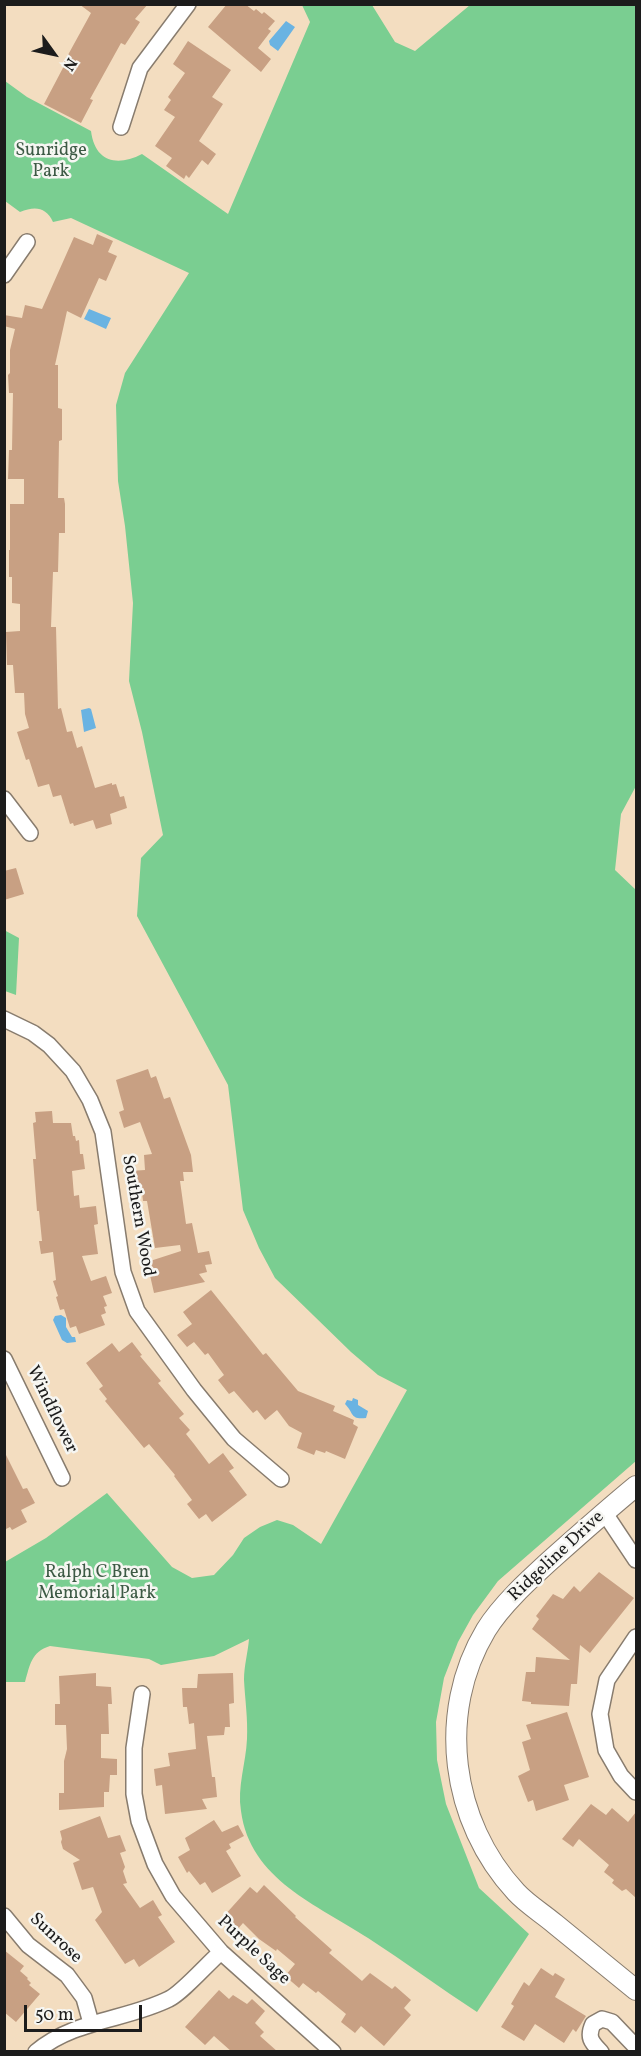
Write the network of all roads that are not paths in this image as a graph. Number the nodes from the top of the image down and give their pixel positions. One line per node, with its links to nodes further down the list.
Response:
1 (188, 4): 2 (street)
2 (121, 127)
3 (27, 242): 4 (street)
4 (4, 275)
5 (4, 799): 6 (street)
6 (30, 833)
7 (4, 1019): 10 (street, Southern Wood)
8 (4, 1359): 9 (street, Windflower)
9 (62, 1478)
10 (281, 1479)
11 (636, 1486): 12 (street, Ridgeline Drive)
12 (604, 1512): 13 (street); 19 (street, Ridgeline Drive)
13 (636, 1560)
14 (636, 1637): 16 (street)
15 (142, 1694): 18 (street, Purple Sage)
16 (636, 1792)
17 (4, 1916): 20 (street, Sunrose)
18 (220, 1952): 20 (street); 23 (street, Purple Sage)
19 (636, 1990)
20 (91, 2023): 22 (street)
21 (636, 2047): 24 (street)
22 (36, 2052)
23 (333, 2052)
24 (601, 2052)

